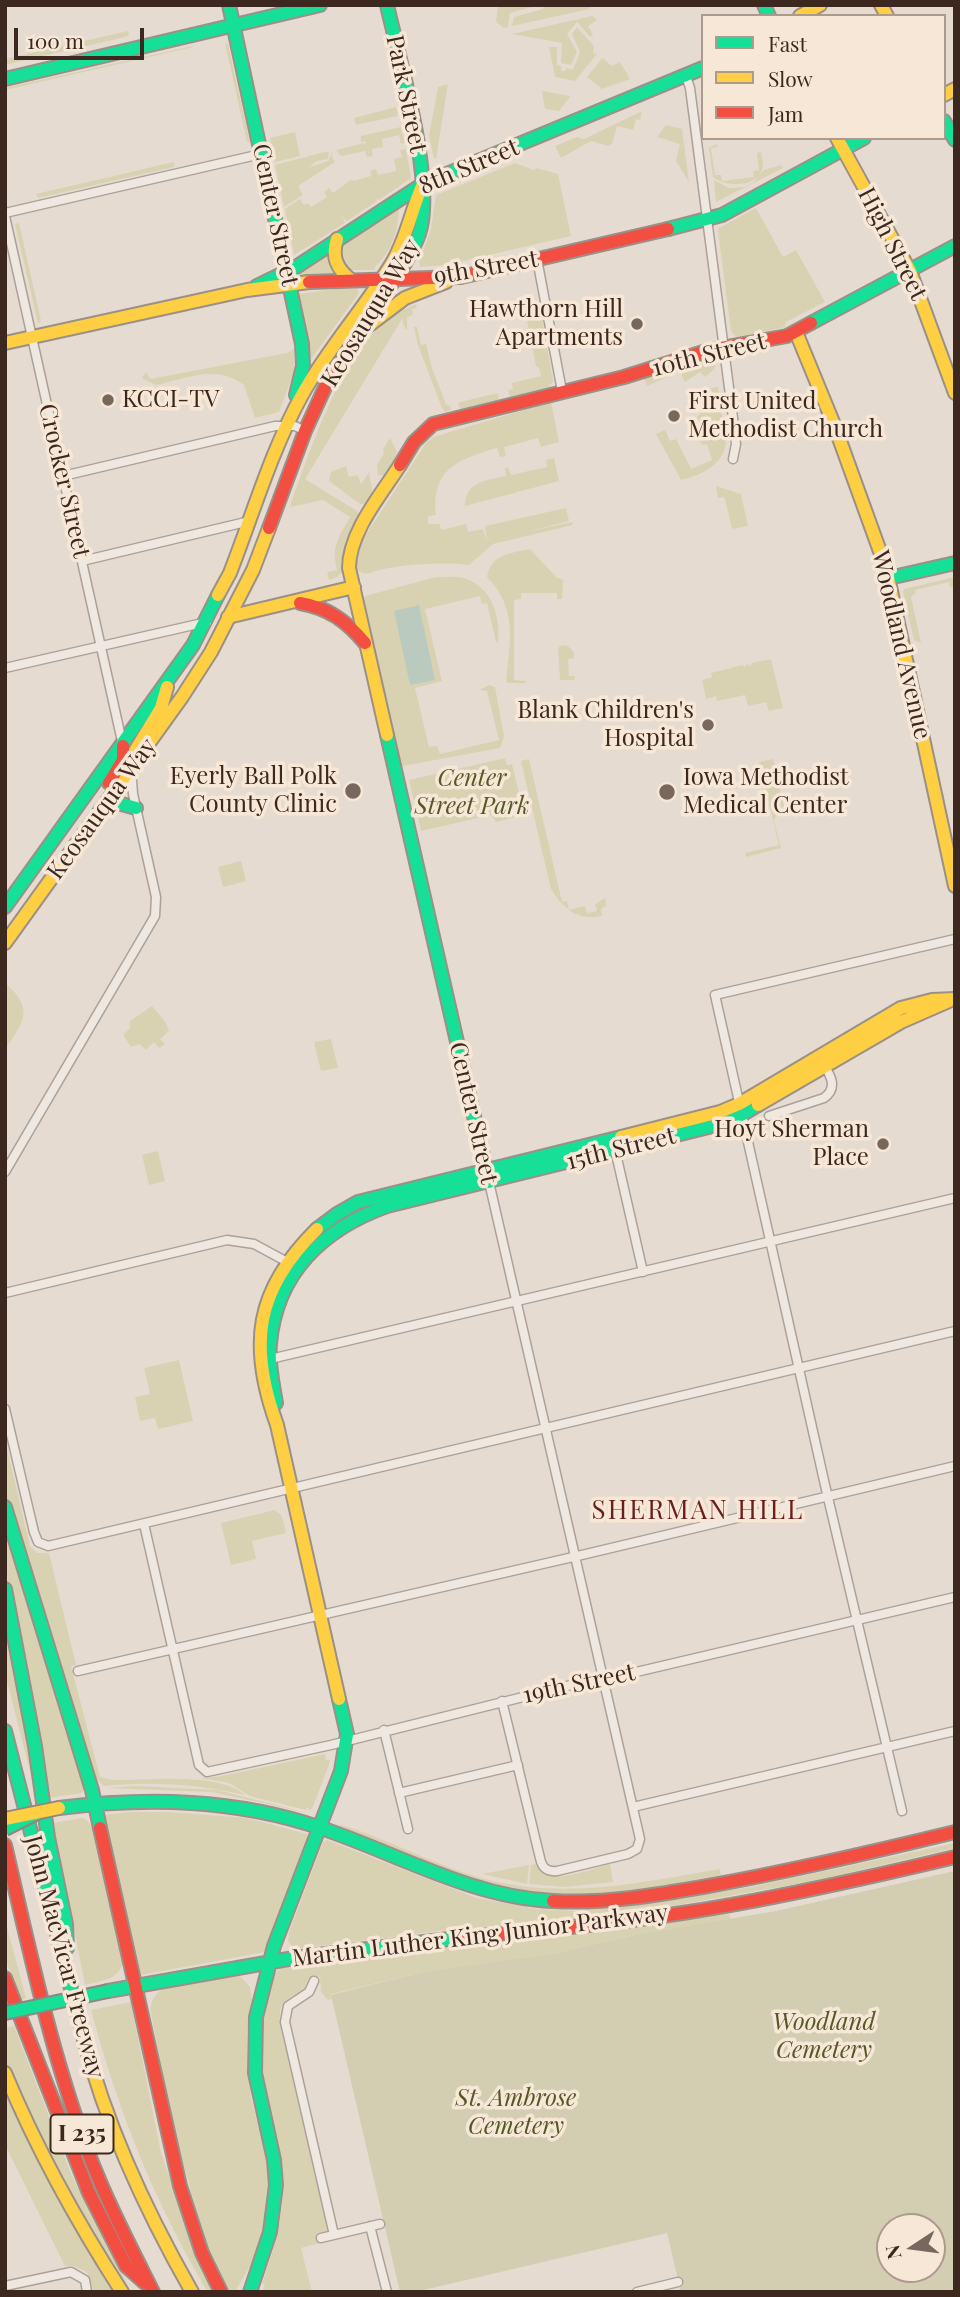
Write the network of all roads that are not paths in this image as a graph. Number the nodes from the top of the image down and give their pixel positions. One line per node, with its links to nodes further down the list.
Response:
1 (229, 5): 6 (main road, Center Street)
2 (320, 5): 6 (main road)
3 (387, 5): 14 (main road, Park Street)
4 (820, 5): 5 (main road)
5 (804, 14)
6 (233, 26): 9 (main road); 13 (main road, Center Street)
7 (701, 69): 8 (main road, 8th Street)
8 (686, 76): 14 (main road, 8th Street); 16 (street)
9 (5, 79)
10 (946, 124): 11 (main road)
11 (955, 140)
12 (840, 144): 16 (main road, 9th Street); 21 (main road, High Street)
13 (261, 154): 15 (street); 20 (main road, Center Street)
14 (423, 184): 17 (main road, 8th Street); 23 (main road, Keosauqua Way)
15 (5, 214): 28 (street, Crocker Street)
16 (707, 220): 19 (main road, 9th Street); 31 (street)
17 (337, 239): 20 (main road, 8th Street); 24 (main road)
18 (955, 246): 21 (main road, 10th Street)
19 (537, 259): 22 (main road, 9th Street); 32 (street)
20 (287, 271): 25 (main road, Center Street); 26 (main road, 8th Street)
21 (910, 271): 27 (main road, 10th Street); 33 (main road, High Street)
22 (461, 277): 23 (main road, 9th Street); 29 (main road)
23 (388, 279): 24 (main road, 9th Street); 29 (main road, Keosauqua Way); 35 (main road, Keosauqua Way)
24 (352, 280): 25 (main road, 9th Street)
25 (290, 285): 26 (main road, 9th Street); 35 (main road, Center Street)
26 (247, 290): 28 (main road, 9th Street)
27 (796, 332): 31 (main road, 10th Street); 42 (main road, Woodland Avenue)
28 (32, 337): 30 (main road, 9th Street); 38 (street, Crocker Street)
29 (355, 338): 36 (main road, Keosauqua Way)
30 (5, 344)
31 (724, 348): 32 (main road, 10th Street); 37 (street)
32 (562, 391): 34 (main road, 10th Street)
33 (954, 391)
34 (447, 419): 43 (main road, Center Street)
35 (287, 425): 36 (street); 38 (street); 39 (main road, Keosauqua Way)
36 (305, 431): 45 (main road, Keosauqua Way)
37 (733, 459)
38 (63, 476): 40 (street, Crocker Street)
39 (250, 521): 40 (street); 46 (main road, Keosauqua Way)
40 (82, 561): 47 (street, Crocker Street)
41 (955, 563): 42 (main road)
42 (889, 578): 55 (main road, Woodland Avenue)
43 (354, 587): 44 (main road); 48 (main road, Center Street)
44 (292, 601): 45 (main road); 48 (main road)
45 (230, 616): 46 (main road); 52 (main road, Keosauqua Way)
46 (206, 622): 47 (street); 50 (main road, Keosauqua Way)
47 (101, 646): 49 (street); 51 (street, Crocker Street)
48 (367, 646): 65 (main road, Center Street)
49 (5, 668)
50 (168, 683): 51 (main road, Keosauqua Way); 52 (main road)
51 (123, 746): 54 (main road); 56 (main road, Keosauqua Way)
52 (131, 767): 53 (street); 54 (main road, Keosauqua Way)
53 (136, 808): 54 (main road); 64 (street)
54 (100, 809): 58 (main road, Keosauqua Way)
55 (955, 886)
56 (5, 907)
57 (955, 939): 61 (street)
58 (5, 943)
59 (953, 1000): 60 (main road, 15th Street)
60 (822, 1062): 61 (main road, 15th Street); 62 (street)
61 (741, 1110): 63 (main road, 15th Street); 67 (street)
62 (769, 1116)
63 (614, 1144): 65 (main road, 15th Street); 69 (street)
64 (5, 1172)
65 (488, 1176): 68 (main road, 15th Street); 71 (street, Center Street)
66 (955, 1198): 67 (street)
67 (770, 1242): 69 (street); 74 (street)
68 (292, 1265): 70 (street); 73 (main road)
69 (643, 1272): 71 (street)
70 (5, 1293)
71 (516, 1302): 73 (street); 76 (street, Center Street)
72 (955, 1331): 74 (street)
73 (265, 1360): 78 (main road)
74 (799, 1368): 76 (street); 79 (street)
75 (5, 1409): 81 (street)
76 (545, 1429): 78 (street); 82 (street, Center Street)
77 (955, 1466): 79 (street)
78 (291, 1489): 81 (street); 85 (main road)
79 (828, 1496): 82 (street); 86 (street)
80 (5, 1507): 98 (main road)
81 (144, 1524): 87 (street)
82 (575, 1556): 85 (street); 89 (street, Center Street)
83 (5, 1589): 114 (main road)
84 (955, 1597): 86 (street, 19th Street)
85 (320, 1615): 87 (street); 94 (main road)
86 (856, 1621): 89 (street, 19th Street); 95 (street)
87 (172, 1649): 88 (street); 94 (street, 19th Street)
88 (78, 1671)
89 (603, 1678): 90 (street, 19th Street); 99 (street, Center Street)
90 (502, 1701): 91 (street, 19th Street); 96 (street)
91 (384, 1730): 94 (street, 19th Street); 97 (street)
92 (5, 1731): 114 (main road, John MacVicar Freeway / I 235)
93 (955, 1731): 95 (street)
94 (347, 1740): 103 (main road)
95 (886, 1747): 99 (street); 100 (street)
96 (518, 1765): 97 (street); 99 (street, Center Street)
97 (399, 1793): 105 (street)
98 (95, 1803): 101 (main road, bridge); 103 (main road); 115 (main road)
99 (633, 1807)
100 (902, 1811)
101 (39, 1812): 102 (main road, bridge); 104 (main road, bridge)
102 (5, 1819)
103 (321, 1828): 106 (main road, Martin Luther King Junior Parkway); 110 (main road)
104 (5, 1829)
105 (408, 1829)
106 (955, 1832)
107 (5, 1845): 111 (main road, John MacVicar Freeway / I 235)
108 (955, 1857): 110 (main road, Martin Luther King Junior Parkway)
109 (5, 1869): 111 (main road)
110 (269, 1961): 115 (main road, Martin Luther King Junior Parkway); 129 (main road)
111 (34, 1968): 124 (main road, John MacVicar Freeway / I 235)
112 (5, 1978): 124 (main road)
113 (314, 1981): 120 (street)
114 (70, 1984): 127 (main road, John MacVicar Freeway / I 235)
115 (135, 1986): 116 (main road, Martin Luther King Junior Parkway, bridge); 128 (main road)
116 (5, 2013)
117 (5, 2073): 126 (main road)
118 (380, 2224): 119 (street)
119 (370, 2227): 120 (street); 130 (street)
120 (334, 2235): 121 (street)
121 (320, 2238)
122 (678, 2282): 131 (street)
123 (5, 2286): 125 (street)
124 (153, 2291)
125 (87, 2292)
126 (122, 2292)
127 (192, 2292)
128 (221, 2292)
129 (250, 2292)
130 (387, 2292)
131 (637, 2292)

